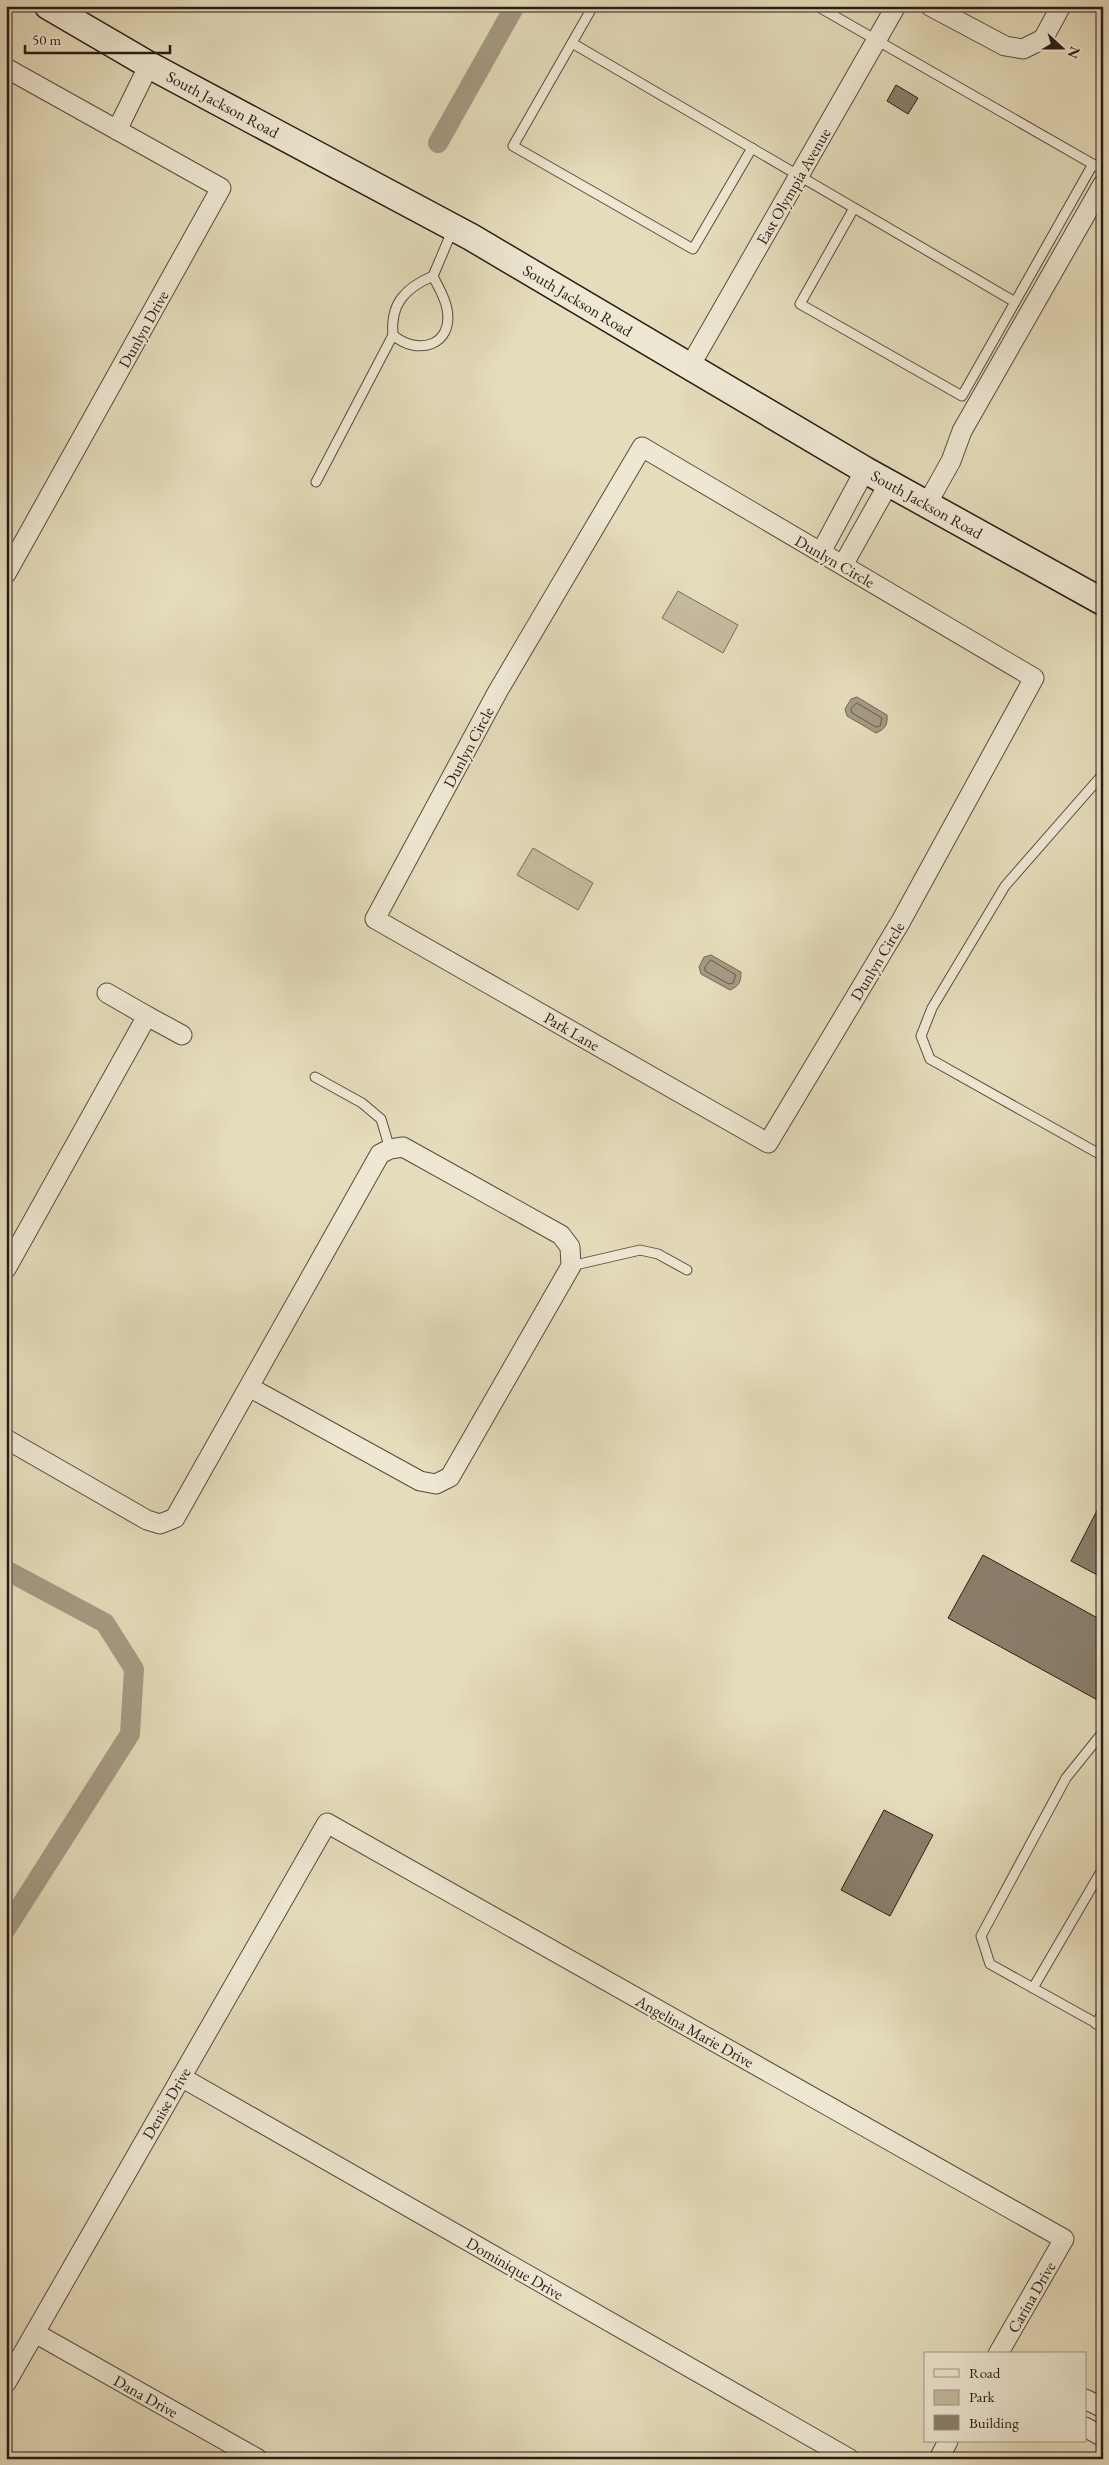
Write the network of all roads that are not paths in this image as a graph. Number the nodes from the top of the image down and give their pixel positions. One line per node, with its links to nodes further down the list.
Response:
1 (48, 6): 9 (main road, South Jackson Road)
2 (593, 6): 8 (lane)
3 (817, 6): 7 (lane)
4 (896, 6): 7 (street, East Olympia Avenue)
5 (930, 6): 6 (street)
6 (1061, 6)
7 (876, 40): 13 (lane); 15 (street, East Olympia Avenue)
8 (572, 44): 12 (lane); 12 (lane)
9 (149, 65): 11 (street); 18 (main road, South Jackson Road)
10 (6, 68): 11 (street, Dunlyn Drive)
11 (117, 130): 29 (street, Dunlyn Drive)
12 (752, 148): 15 (lane)
13 (1093, 164): 14 (lane); 20 (lane)
14 (1103, 170)
15 (799, 175): 17 (lane); 22 (street, East Olympia Avenue)
16 (1103, 184): 26 (street)
17 (854, 208): 20 (lane); 20 (lane)
18 (454, 227): 19 (lane); 22 (main road, South Jackson Road)
19 (432, 276): 21 (lane); 21 (lane)
20 (1015, 302)
21 (393, 335): 24 (lane)
22 (690, 366): 23 (main road, South Jackson Road)
23 (865, 470): 25 (main road, South Jackson Road); 27 (street)
24 (316, 482)
25 (889, 483): 26 (main road, South Jackson Road); 28 (street)
26 (927, 504): 30 (main road, South Jackson Road)
27 (821, 552): 28 (street, Dunlyn Circle); 32 (street, Dunlyn Circle)
28 (843, 565): 37 (street, Dunlyn Circle)
29 (6, 574)
30 (1103, 602)
31 (1103, 774): 39 (lane)
32 (375, 920): 37 (street, Park Lane)
33 (107, 993): 34 (street)
34 (147, 1016): 35 (street); 41 (street)
35 (182, 1035)
36 (314, 1077): 38 (lane)
37 (768, 1142)
38 (390, 1149): 40 (street); 43 (street)
39 (1103, 1156)
40 (571, 1266): 42 (lane); 43 (street)
41 (6, 1269)
42 (687, 1270)
43 (249, 1387): 44 (street)
44 (6, 1439)
45 (1103, 1732): 48 (lane)
46 (327, 1823): 51 (street, Denise Drive); 52 (street, Angelina Marie Drive)
47 (1103, 1868): 48 (lane)
48 (1033, 1988): 50 (lane)
49 (1103, 2012): 50 (lane)
50 (1099, 2025)
51 (181, 2077): 53 (street, Denise Drive); 62 (street, Dominique Drive)
52 (1064, 2239): 54 (street, Carina Drive)
53 (35, 2333): 55 (street, Denise Drive); 61 (street, Dana Drive)
54 (1002, 2352)
55 (6, 2383)
56 (1086, 2400): 57 (street)
57 (1103, 2408)
58 (1086, 2428): 59 (street)
59 (1103, 2437)
60 (948, 2442): 63 (street)
61 (258, 2459)
62 (850, 2459)
63 (939, 2459)

